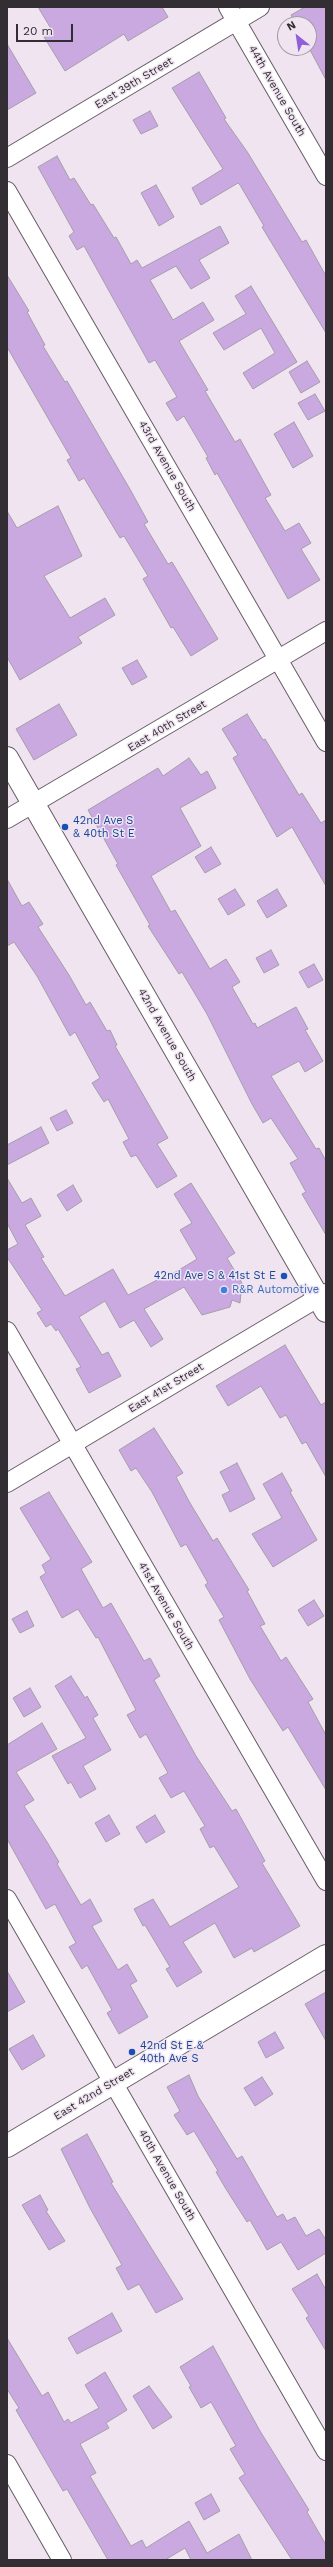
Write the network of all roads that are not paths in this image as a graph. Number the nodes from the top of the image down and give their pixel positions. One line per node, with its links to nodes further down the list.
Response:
1 (260, 7): 2 (street, East 39th Street)
2 (232, 14): 3 (street, East 39th Street); 4 (street, 44th Avenue South)
3 (7, 158)
4 (326, 176)
5 (7, 191): 7 (street, 43rd Avenue South)
6 (326, 631): 7 (street, East 40th Street)
7 (278, 658): 8 (street, 43rd Avenue South); 10 (street, East 40th Street)
8 (326, 742)
9 (7, 758): 10 (street, 42nd Avenue South)
10 (34, 803): 11 (street, East 40th Street); 12 (street, 42nd Avenue South)
11 (7, 819)
12 (323, 1301): 14 (street, East 41st Street)
13 (7, 1331): 14 (street, 41st Avenue South)
14 (72, 1444): 15 (street, East 41st Street); 16 (street, 41st Avenue South)
15 (7, 1483)
16 (326, 1881)
17 (7, 1899): 19 (street, 40th Avenue South)
18 (326, 1956): 19 (street, East 42nd Street)
19 (114, 2083): 20 (street, East 42nd Street); 21 (street, 40th Avenue South)
20 (7, 2146)
21 (326, 2451)
22 (7, 2464): 23 (street)
23 (62, 2560)

